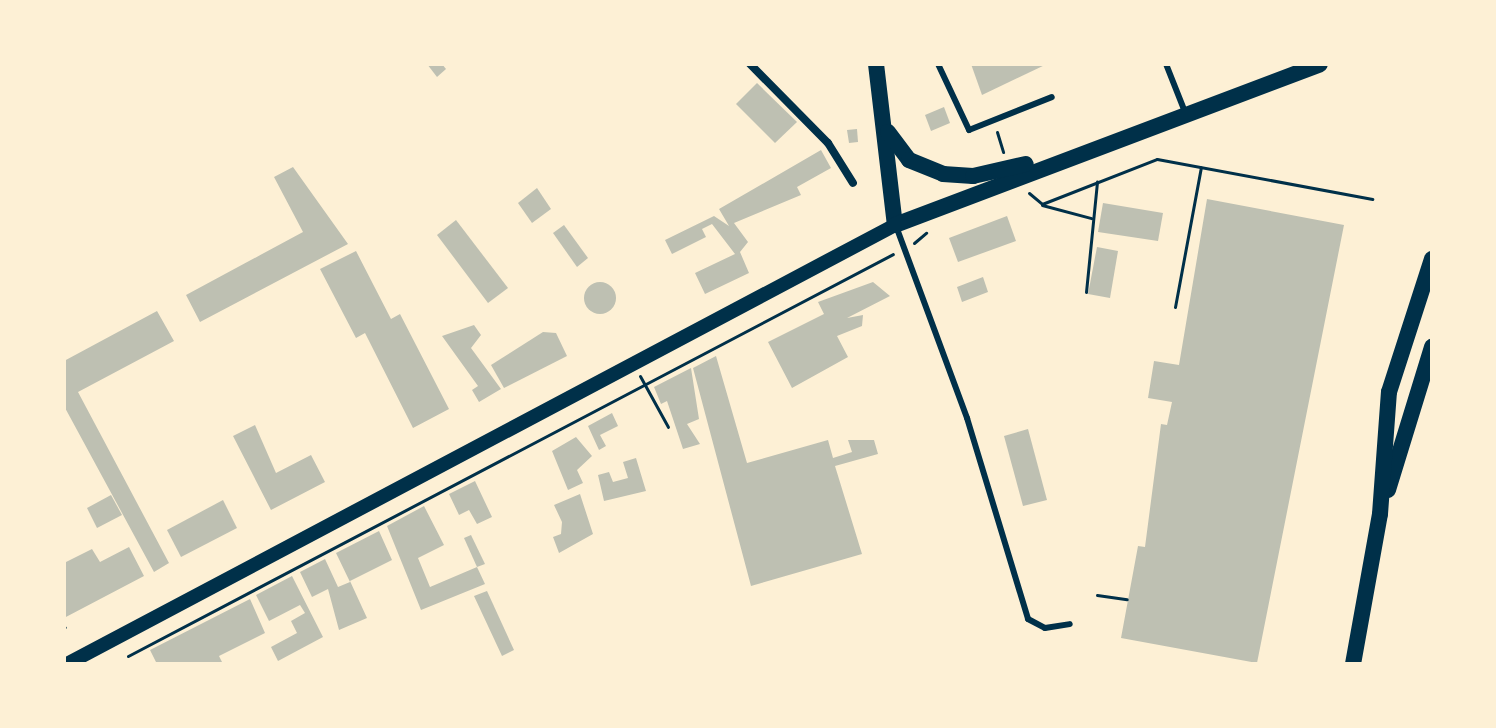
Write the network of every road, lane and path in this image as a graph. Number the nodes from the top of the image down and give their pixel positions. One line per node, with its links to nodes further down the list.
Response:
1 (750, 64): 14 (street)
2 (876, 64): 7 (main road)
3 (938, 64): 9 (lane)
4 (1166, 64): 8 (lane)
5 (1320, 64): 8 (main road)
6 (1052, 97): 9 (lane)
7 (882, 111): 10 (main road); 19 (main road)
8 (1185, 112): 10 (main road)
9 (993, 121): 11 (path)
10 (1067, 155): 19 (main road)
11 (1006, 160)
12 (1201, 167): 13 (path); 16 (path); 24 (path)
13 (1097, 182): 17 (path); 18 (path)
14 (853, 183)
15 (1018, 194): 17 (path)
16 (1372, 199)
17 (1042, 204): 18 (path)
18 (1091, 218): 23 (path)
19 (895, 225): 21 (lane); 26 (street)
20 (929, 230): 21 (path)
21 (904, 248): 27 (path); 32 (lane)
22 (1432, 259): 29 (main road)
23 (1086, 292)
24 (1175, 307)
25 (1432, 347): 29 (main road)
26 (634, 366): 27 (path); 34 (street)
27 (644, 386): 28 (path); 33 (path)
28 (668, 427)
29 (1380, 514): 35 (main road)
30 (1097, 595): 31 (path)
31 (1127, 599)
32 (1070, 624)
33 (128, 656)
34 (67, 664)
35 (1353, 664)

